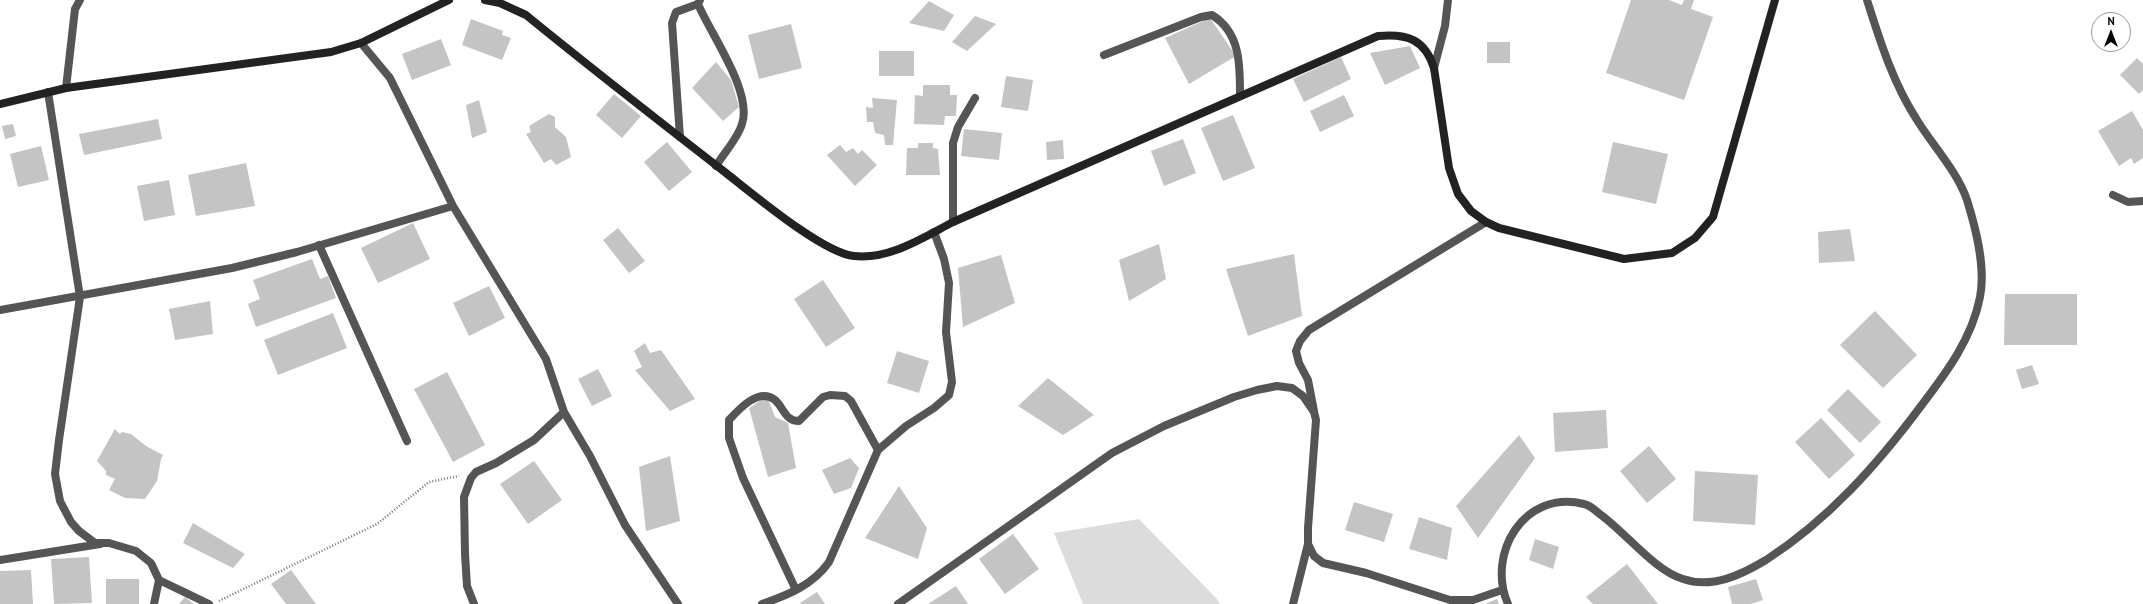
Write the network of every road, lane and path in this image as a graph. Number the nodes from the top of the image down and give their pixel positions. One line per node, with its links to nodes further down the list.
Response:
1 (80, 0): 11 (street)
2 (450, 0): 8 (street)
3 (485, 0): 16 (street)
4 (1448, 0): 10 (street)
5 (1775, 0): 22 (street)
6 (1867, 0): 37 (street)
7 (699, 2): 16 (street); 17 (street)
8 (361, 43): 11 (street); 20 (street)
9 (1104, 55): 13 (street)
10 (1434, 68): 13 (street); 22 (street)
11 (66, 88): 12 (street)
12 (48, 92): 15 (street); 25 (street)
13 (1240, 96): 21 (street)
14 (975, 98): 21 (street)
15 (0, 104)
16 (680, 137): 17 (street)
17 (716, 166): 23 (street)
18 (2113, 195): 19 (street)
19 (2143, 201)
20 (453, 206): 24 (street); 27 (street)
21 (953, 222): 23 (street)
22 (1486, 222): 28 (street)
23 (934, 232): 30 (street)
24 (319, 245): 25 (street); 29 (street)
25 (80, 297): 26 (street); 32 (street)
26 (0, 310)
27 (564, 412): 31 (street); 41 (street)
28 (1314, 412): 33 (street); 43 (street)
29 (407, 441)
30 (878, 450): 36 (street); 36 (street)
31 (476, 472): 39 (path); 40 (street)
32 (109, 543): 34 (street); 35 (street)
33 (1308, 544): 37 (street); 44 (street)
34 (0, 560)
35 (159, 580): 38 (street); 39 (street)
36 (796, 590): 42 (street)
37 (1502, 590): 45 (street)
38 (154, 604)
39 (211, 604)
40 (474, 604)
41 (678, 604)
42 (762, 604)
43 (898, 604)
44 (1293, 604)
45 (1508, 604)

